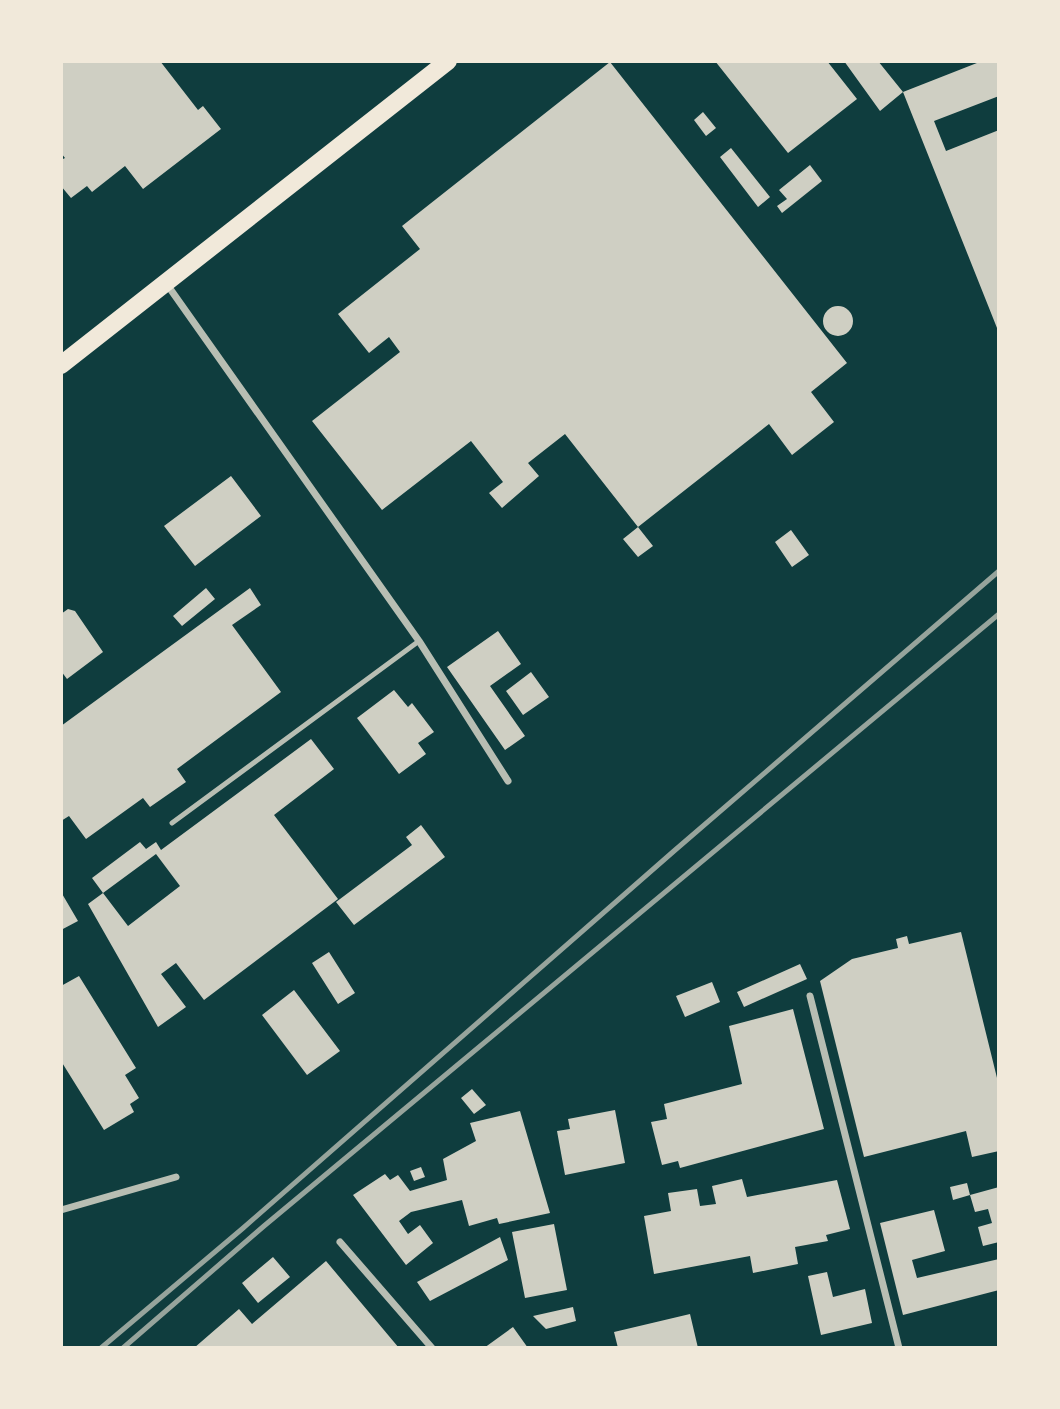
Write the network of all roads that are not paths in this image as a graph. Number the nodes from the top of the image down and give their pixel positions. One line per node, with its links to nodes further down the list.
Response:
1 (448, 61): 2 (main road)
2 (165, 283): 3 (main road); 4 (street)
3 (61, 365)
4 (419, 641): 5 (street); 6 (lane)
5 (508, 781)
6 (172, 823)
7 (810, 996): 12 (street)
8 (176, 1177): 9 (street)
9 (61, 1210)
10 (340, 1242): 11 (street)
11 (432, 1348)
12 (899, 1348)

